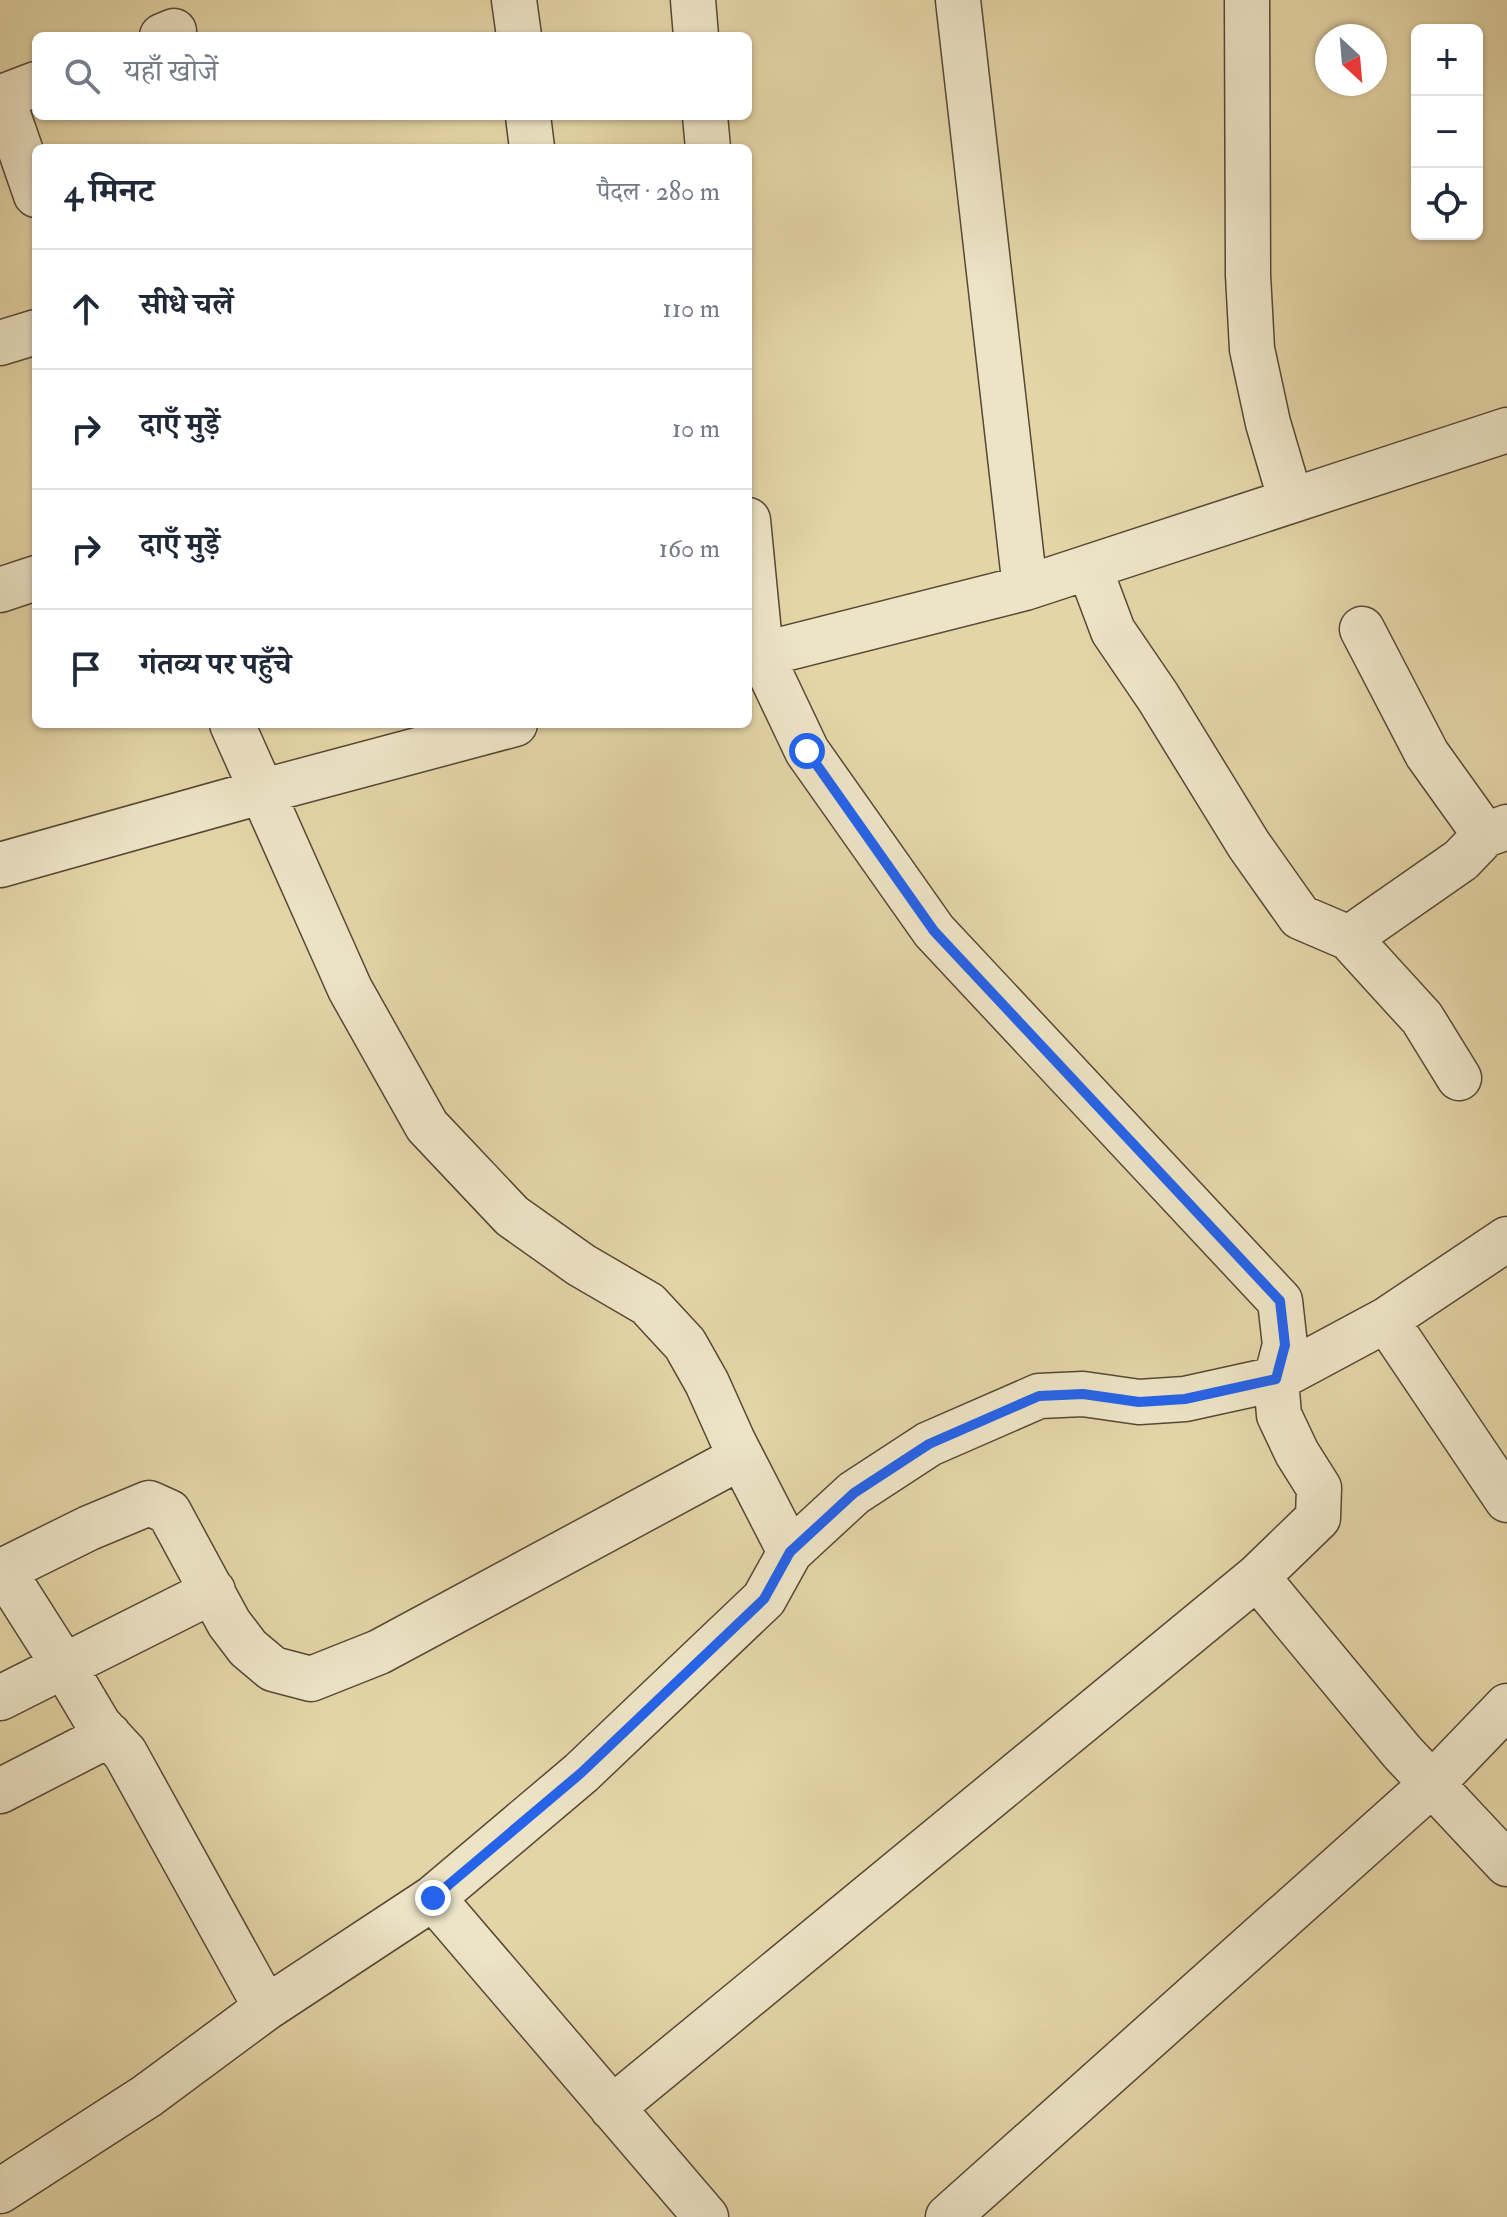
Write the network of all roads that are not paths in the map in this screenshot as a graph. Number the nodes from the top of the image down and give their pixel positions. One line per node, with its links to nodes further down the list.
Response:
1 (514, 0): 5 (street)
2 (693, 0): 6 (street)
3 (958, 0): 19 (street)
4 (1247, 0): 16 (street)
5 (518, 32)
6 (696, 32)
7 (13, 93): 12 (street)
8 (528, 120): 10 (street)
9 (705, 120): 11 (street)
10 (532, 144)
11 (708, 144)
12 (32, 177)
13 (32, 333): 14 (street)
14 (0, 343)
15 (1507, 430): 16 (street)
16 (1291, 501): 17 (street)
17 (1089, 567): 19 (street); 29 (street)
18 (32, 579): 20 (street)
19 (1025, 588): 23 (street)
20 (0, 590)
21 (752, 611): 23 (street)
22 (1362, 629): 27 (street)
23 (754, 656): 33 (street)
24 (234, 728): 26 (street)
25 (500, 728): 26 (street)
26 (264, 791): 28 (street); 34 (street)
27 (1496, 831): 29 (street)
28 (0, 865)
29 (1349, 938): 30 (street)
30 (1459, 1078)
31 (1507, 1239): 32 (street)
32 (1386, 1320): 33 (street); 35 (street)
33 (1276, 1379): 36 (street); 38 (street)
34 (741, 1457): 36 (street); 39 (street)
35 (1507, 1500)
36 (790, 1552): 47 (street)
37 (2, 1571): 39 (street); 40 (street)
38 (1257, 1577): 44 (street); 49 (street)
39 (213, 1591): 40 (street)
40 (64, 1666): 41 (street); 43 (street)
41 (0, 1698)
42 (1507, 1706): 44 (street)
43 (109, 1735): 45 (street); 48 (street)
44 (1432, 1784): 46 (street); 52 (street)
45 (0, 1791)
46 (1507, 1864)
47 (433, 1898): 48 (street); 49 (street)
48 (266, 2008): 50 (street)
49 (612, 2108): 51 (street)
50 (0, 2191)
51 (706, 2217)
52 (948, 2217)

